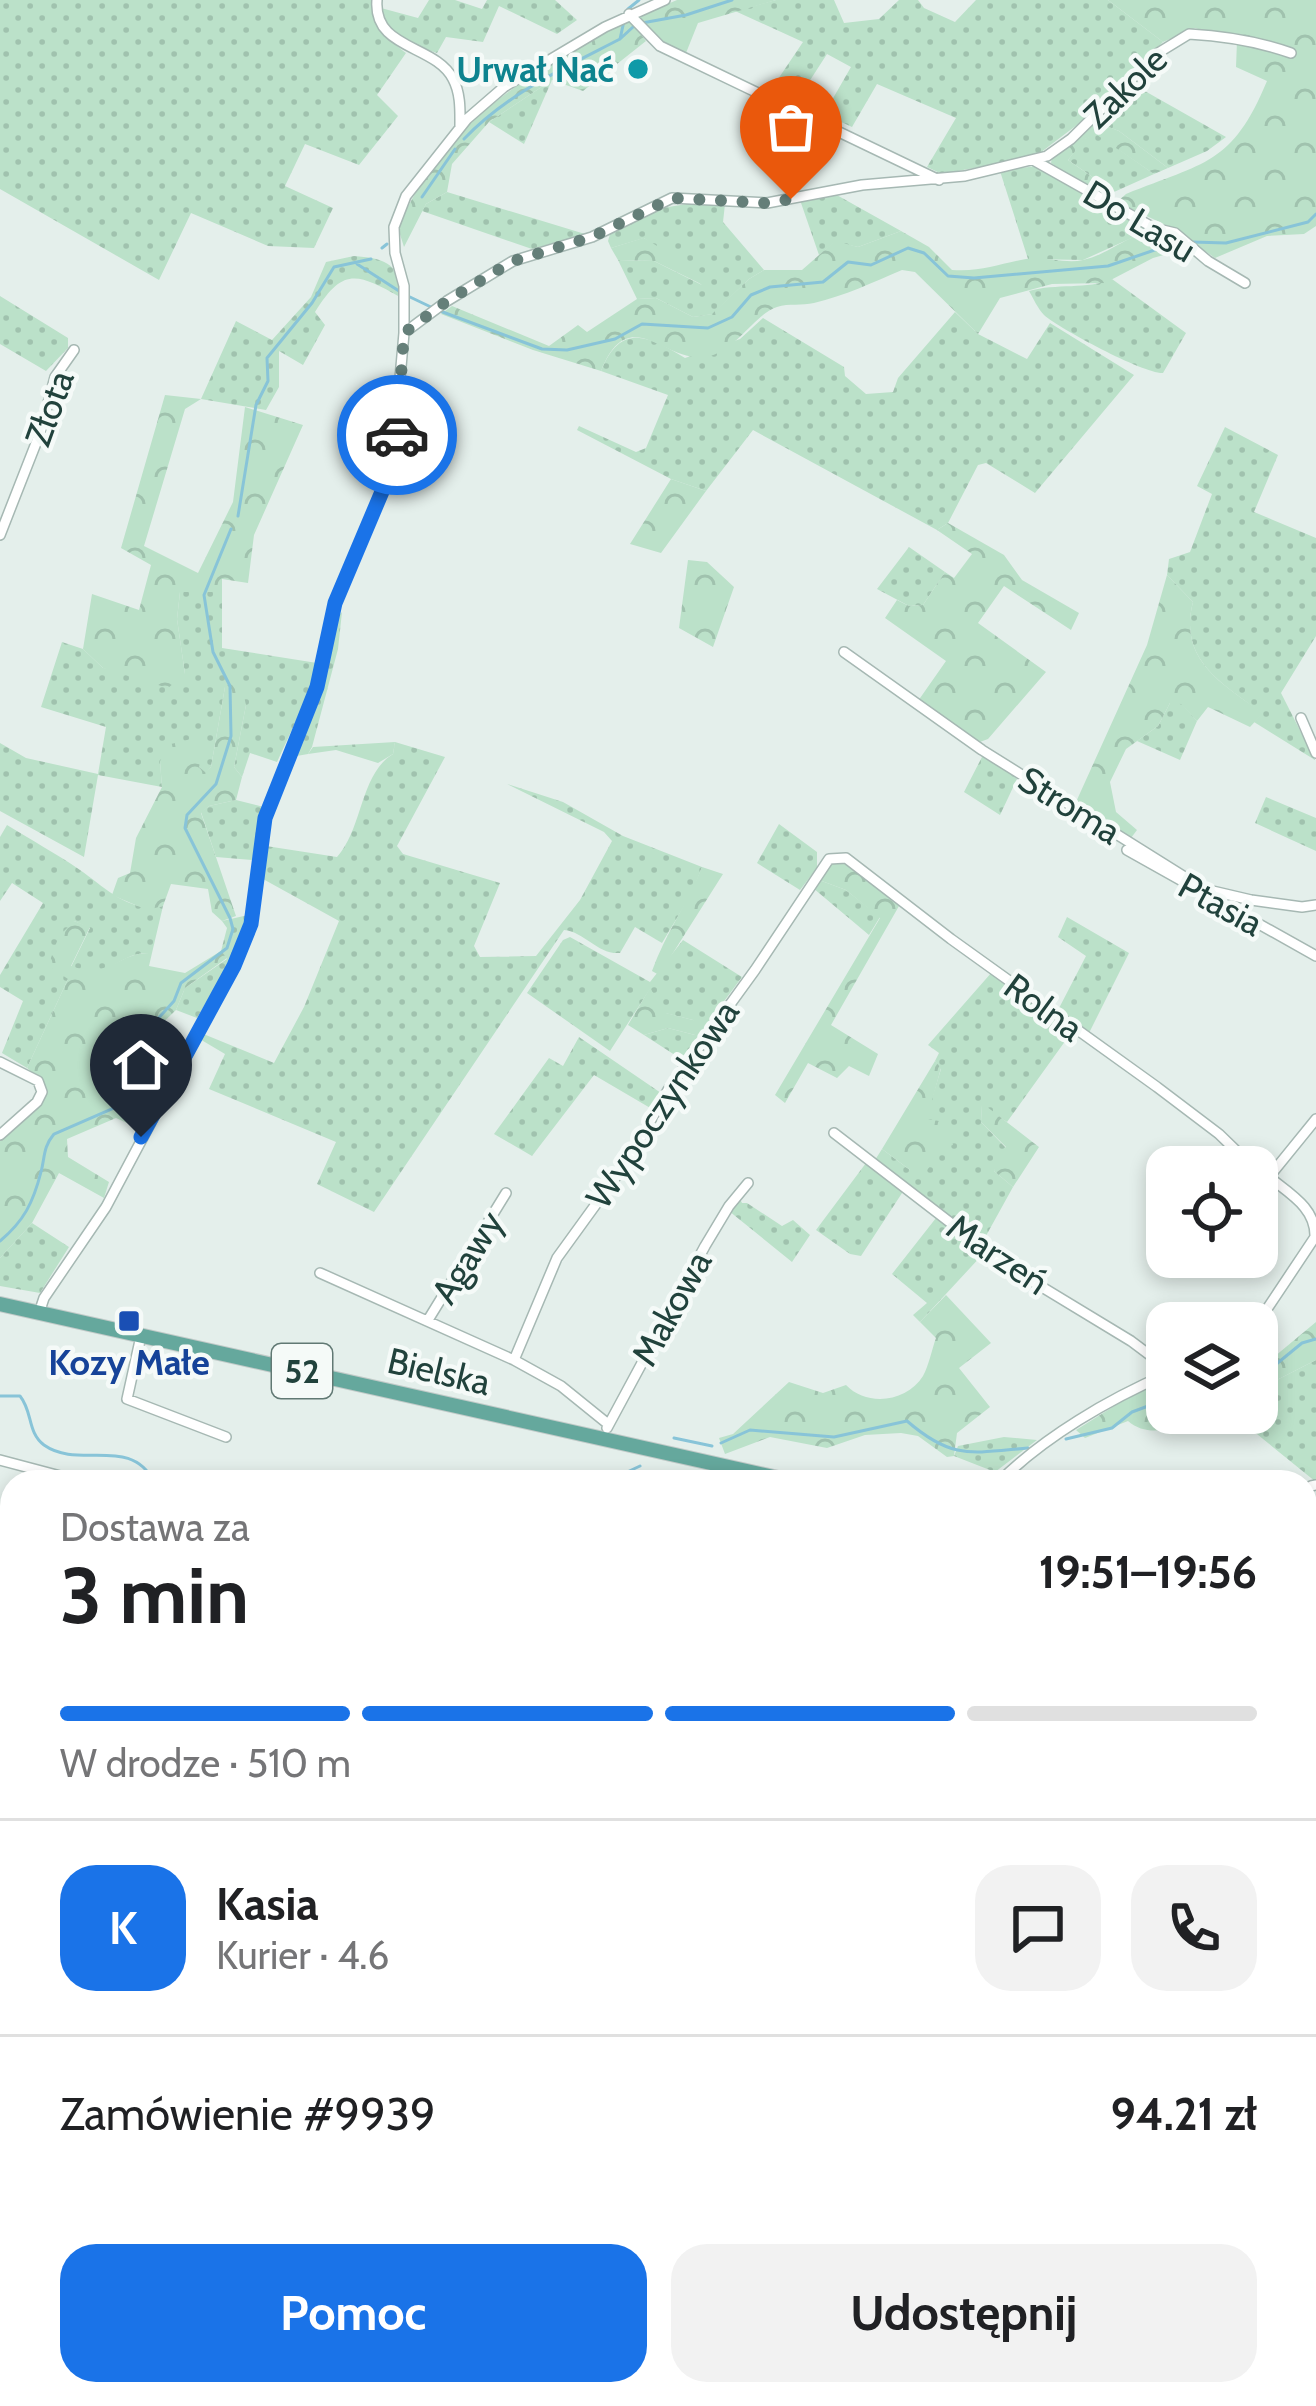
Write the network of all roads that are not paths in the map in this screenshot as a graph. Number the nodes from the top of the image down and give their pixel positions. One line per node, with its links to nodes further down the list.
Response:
1 (377, 0): 5 (street)
2 (665, 0): 3 (street)
3 (629, 14): 5 (street); 7 (street)
4 (1292, 53): 6 (street, Zakole)
5 (460, 127): 9 (street)
6 (1035, 161): 7 (street); 8 (street, Do Lasu)
7 (940, 180): 9 (street)
8 (1244, 284)
9 (404, 333): 31 (street)
10 (74, 350): 11 (street, Złota)
11 (0, 535)
12 (844, 652): 17 (street, Stroma)
13 (1300, 718): 14 (street)
14 (1316, 754)
15 (1127, 850): 18 (street, Ptasia)
16 (829, 859): 23 (street, Rolna); 35 (street, Wypoczynkowa)
17 (1316, 904)
18 (1316, 956)
19 (0, 1062): 22 (street)
20 (1316, 1119): 24 (street)
21 (834, 1133): 34 (street, Marzeń)
22 (0, 1135)
23 (1232, 1146)
24 (1278, 1162)
25 (748, 1183): 37 (street, Makowa)
26 (1278, 1184): 29 (street, Rolna)
27 (506, 1193): 32 (street, Agawy)
28 (320, 1274): 32 (street)
29 (1272, 1302)
30 (0, 1304): 31 (main road, Bielska / 52)
31 (39, 1312): 33 (main road, Bielska / 52)
32 (428, 1320): 35 (street)
33 (142, 1336): 37 (main road, Bielska / 52); 38 (street)
34 (1146, 1356)
35 (514, 1360): 37 (street)
36 (1146, 1382): 42 (street)
37 (606, 1431): 41 (main road, Bielska / 52)
38 (226, 1437)
39 (0, 1460): 40 (street)
40 (38, 1470)
41 (751, 1470)
42 (1013, 1470)

